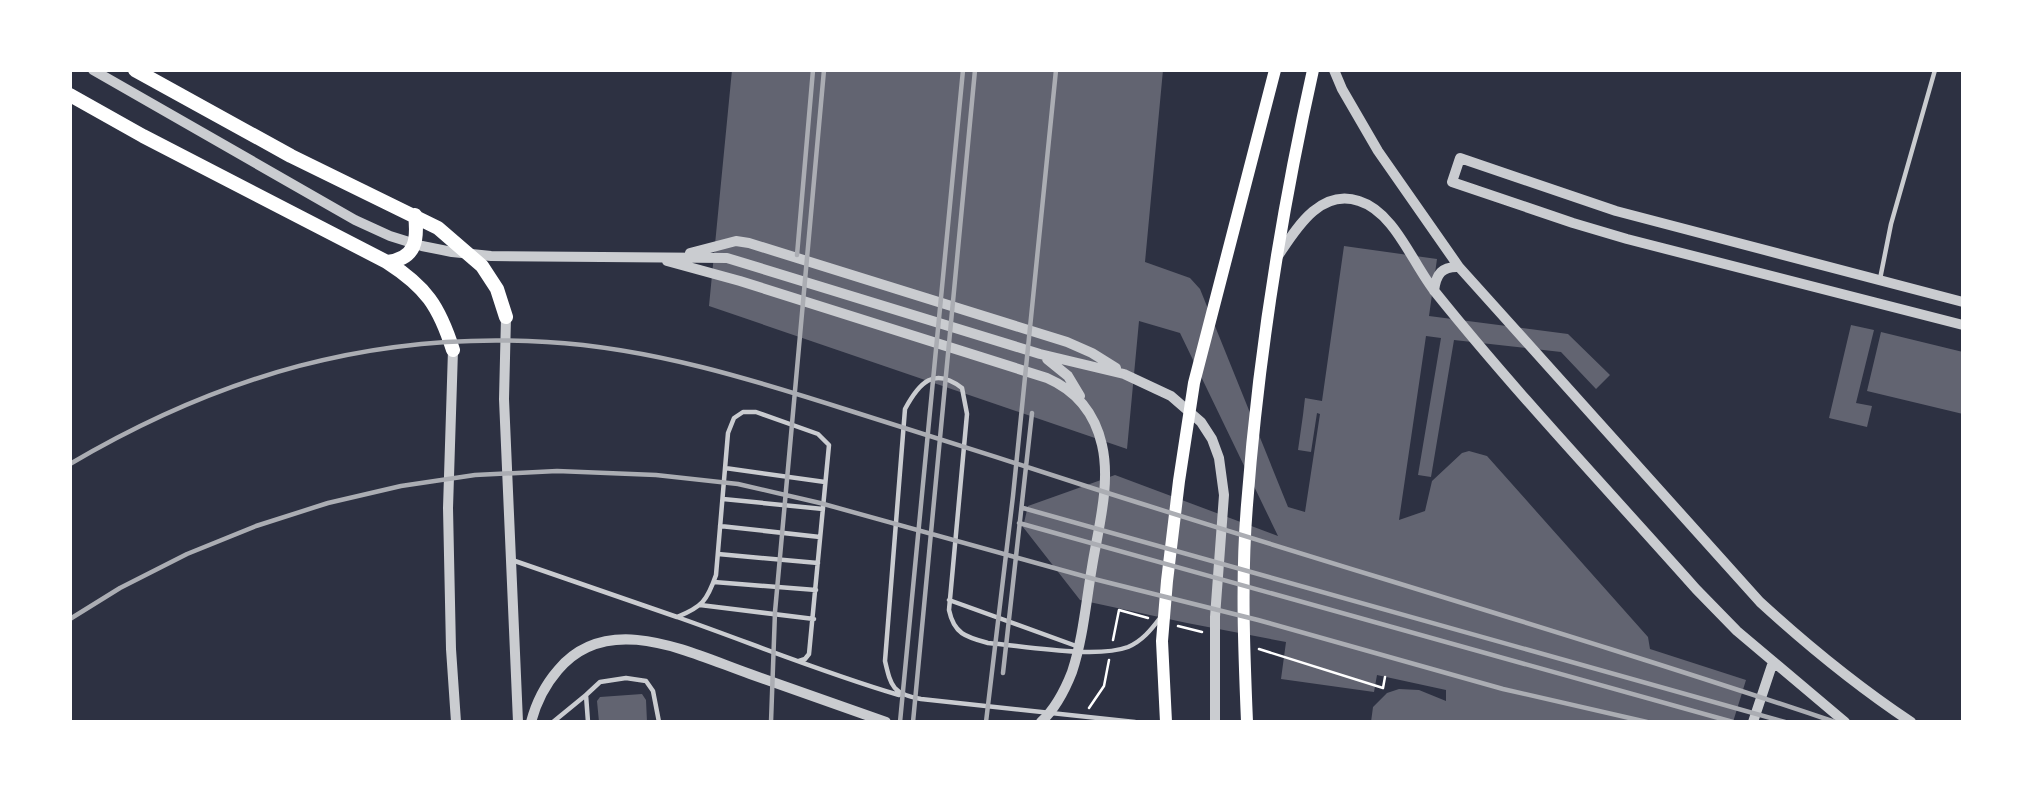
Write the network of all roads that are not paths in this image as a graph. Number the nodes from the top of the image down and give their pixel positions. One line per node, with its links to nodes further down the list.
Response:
1 (93, 70): 11 (street)
2 (135, 70): 10 (main road)
3 (1269, 70): 9 (street)
4 (1275, 70): 9 (main road)
5 (1312, 70): 13 (main road)
6 (1334, 70): 15 (street)
7 (1935, 70): 16 (lane)
8 (70, 95): 14 (main road)
9 (1263, 113): 34 (main road)
10 (415, 215): 14 (main road); 19 (main road)
11 (639, 257): 12 (street); 24 (street)
12 (675, 257): 22 (street); 23 (street)
13 (1277, 257): 17 (street); 57 (main road)
14 (387, 262): 21 (main road)
15 (1459, 267): 17 (street); 60 (street)
16 (1880, 280): 18 (street); 20 (street)
17 (1434, 291): 43 (street)
18 (1963, 302)
19 (506, 317): 32 (street)
20 (1963, 326)
21 (453, 350): 46 (street)
22 (1040, 354): 23 (street); 24 (street)
23 (1124, 374): 56 (street)
24 (1086, 408): 53 (street)
25 (725, 468): 26 (lane); 26 (lane); 27 (lane)
26 (825, 482): 28 (lane)
27 (723, 499): 28 (lane); 29 (lane)
28 (823, 509): 30 (lane)
29 (720, 526): 30 (lane); 31 (lane)
30 (820, 537): 33 (lane)
31 (718, 554): 33 (lane); 35 (lane)
32 (512, 559): 39 (lane); 47 (street)
33 (818, 563): 36 (lane)
34 (1167, 581): 41 (lane); 55 (main road)
35 (714, 582): 36 (lane); 38 (lane)
36 (816, 590): 40 (lane)
37 (949, 600): 41 (lane); 41 (lane); 45 (lane)
38 (700, 606): 39 (lane); 40 (lane)
39 (677, 617): 42 (lane)
40 (814, 619): 42 (lane)
41 (1093, 652)
42 (799, 661): 45 (lane)
43 (1773, 662): 58 (street); 59 (street)
44 (586, 695): 49 (lane); 50 (lane); 51 (lane)
45 (902, 695): 54 (lane)
46 (456, 722)
47 (517, 722)
48 (531, 722): 52 (street)
49 (553, 722)
50 (588, 722)
51 (659, 722)
52 (886, 722)
53 (1041, 722)
54 (1135, 722)
55 (1167, 722)
56 (1215, 722)
57 (1247, 722)
58 (1753, 722)
59 (1845, 722)
60 (1911, 722)

